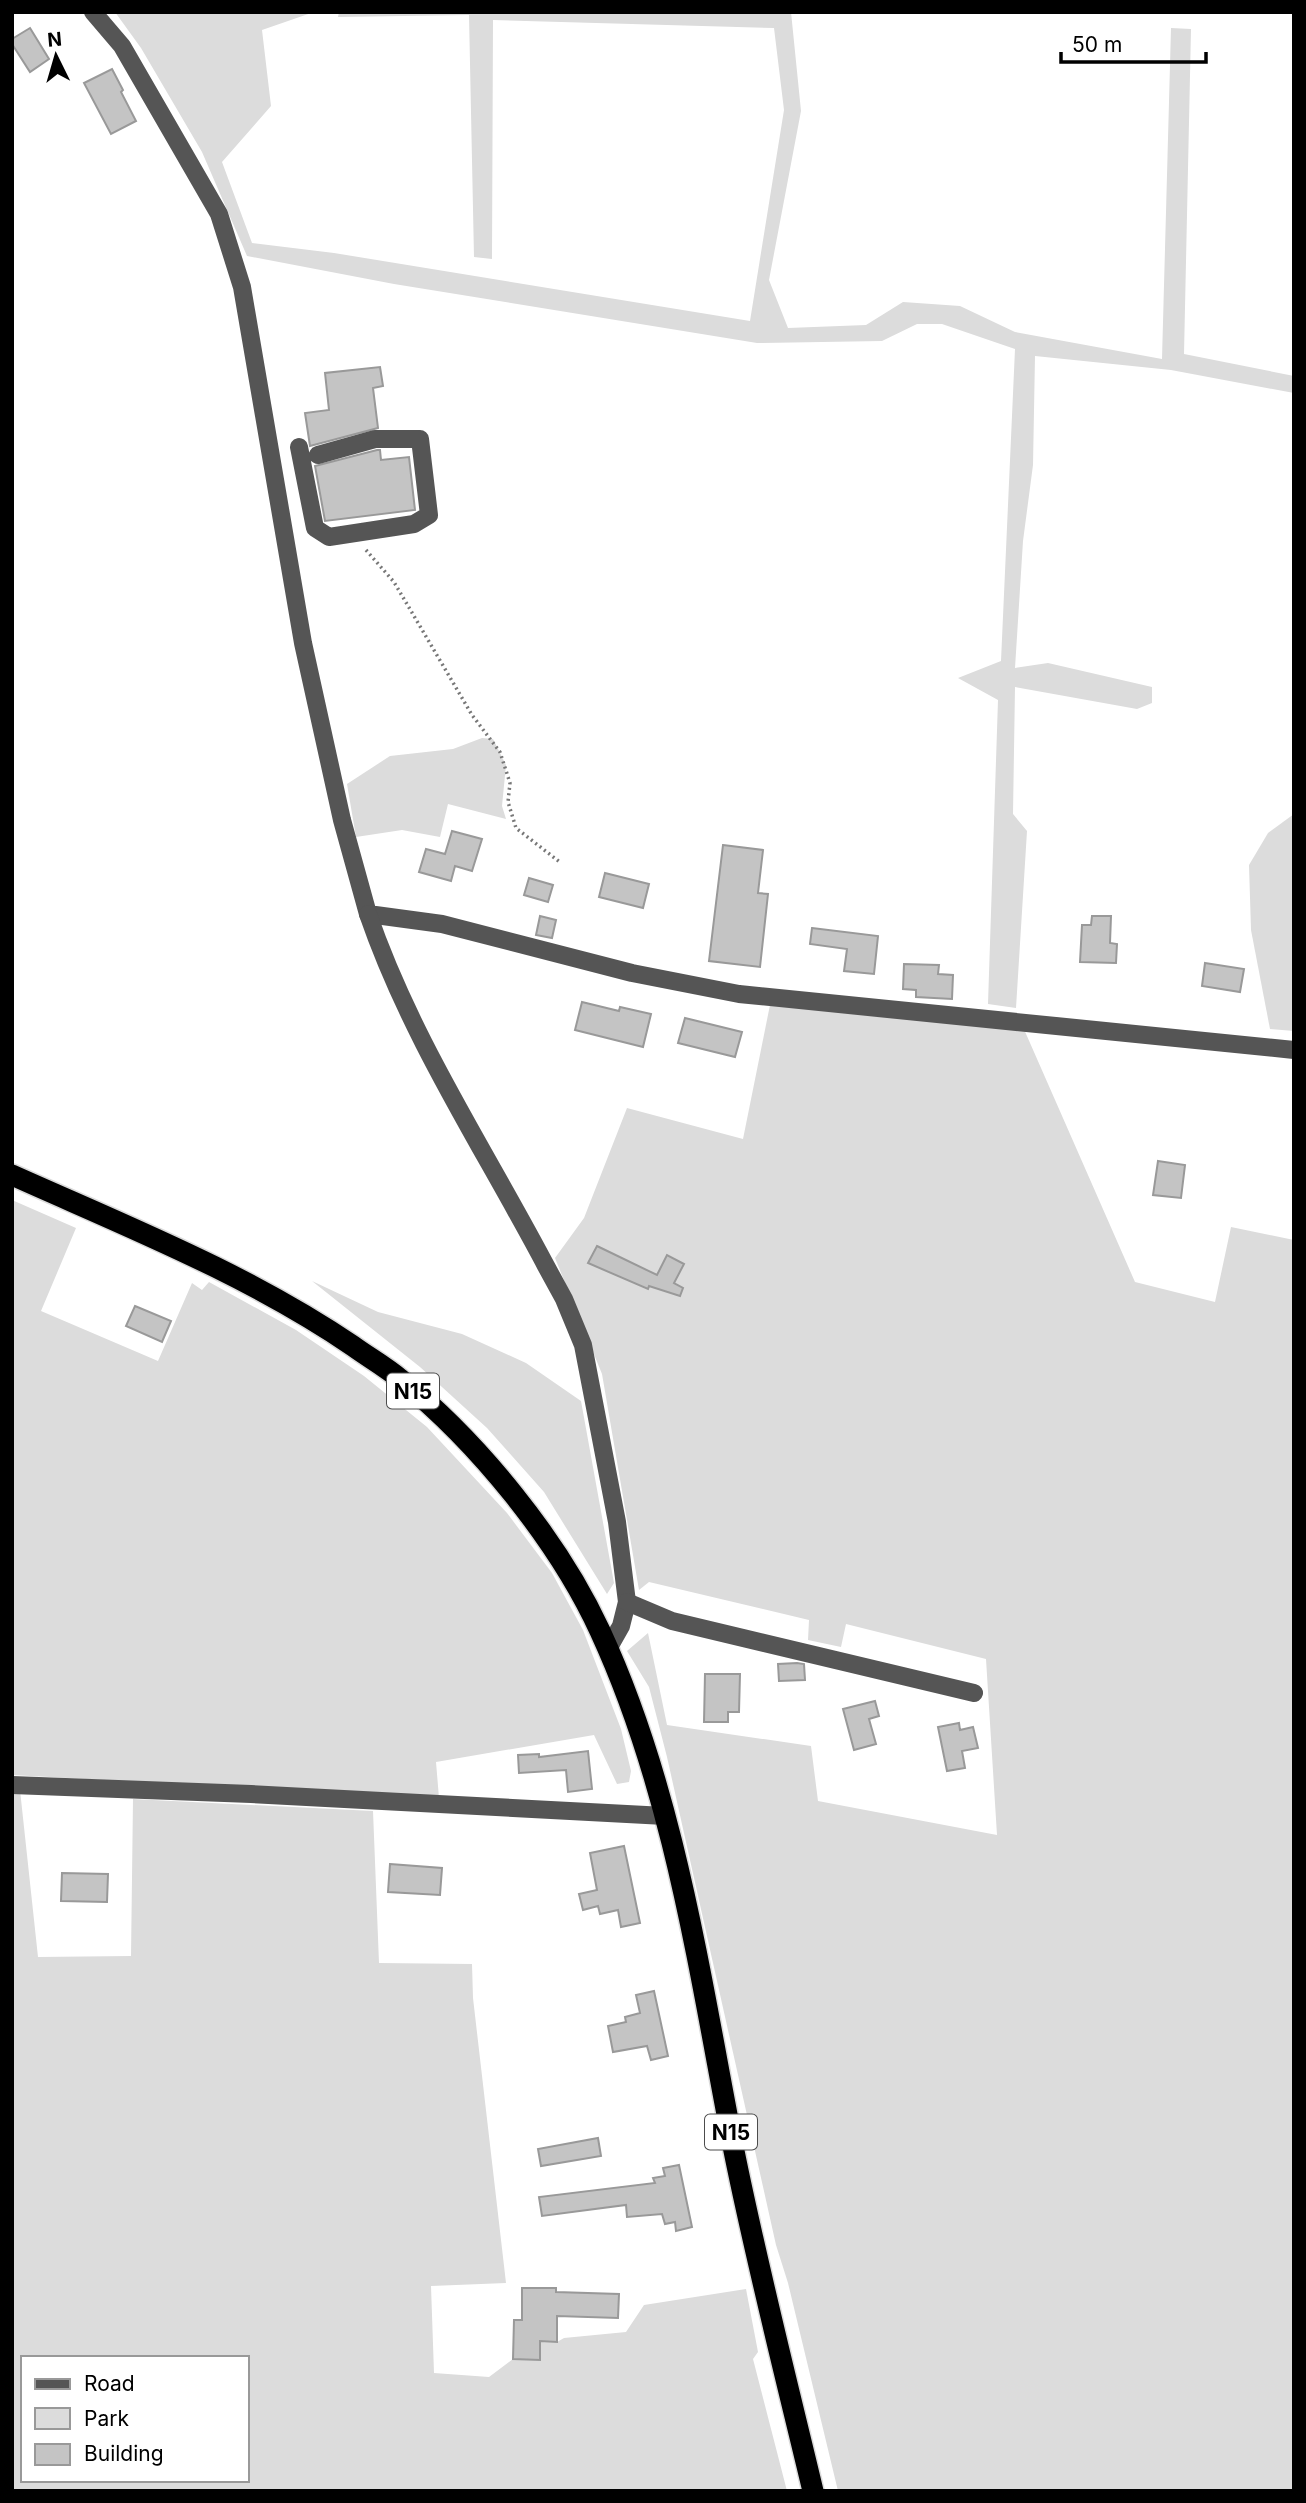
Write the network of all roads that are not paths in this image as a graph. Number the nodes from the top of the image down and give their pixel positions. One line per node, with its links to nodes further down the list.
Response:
1 (93, 12): 5 (street)
2 (299, 447): 4 (street)
3 (318, 455): 4 (street)
4 (303, 477): 5 (street)
5 (275, 488): 6 (street)
6 (368, 914): 7 (street); 9 (street)
7 (1294, 1050)
8 (12, 1175): 10 (highway, N15)
9 (627, 1602): 10 (street); 11 (street)
10 (608, 1649): 13 (highway, N15)
11 (974, 1693)
12 (12, 1785): 13 (street)
13 (665, 1816): 14 (highway, N15)
14 (813, 2491)

